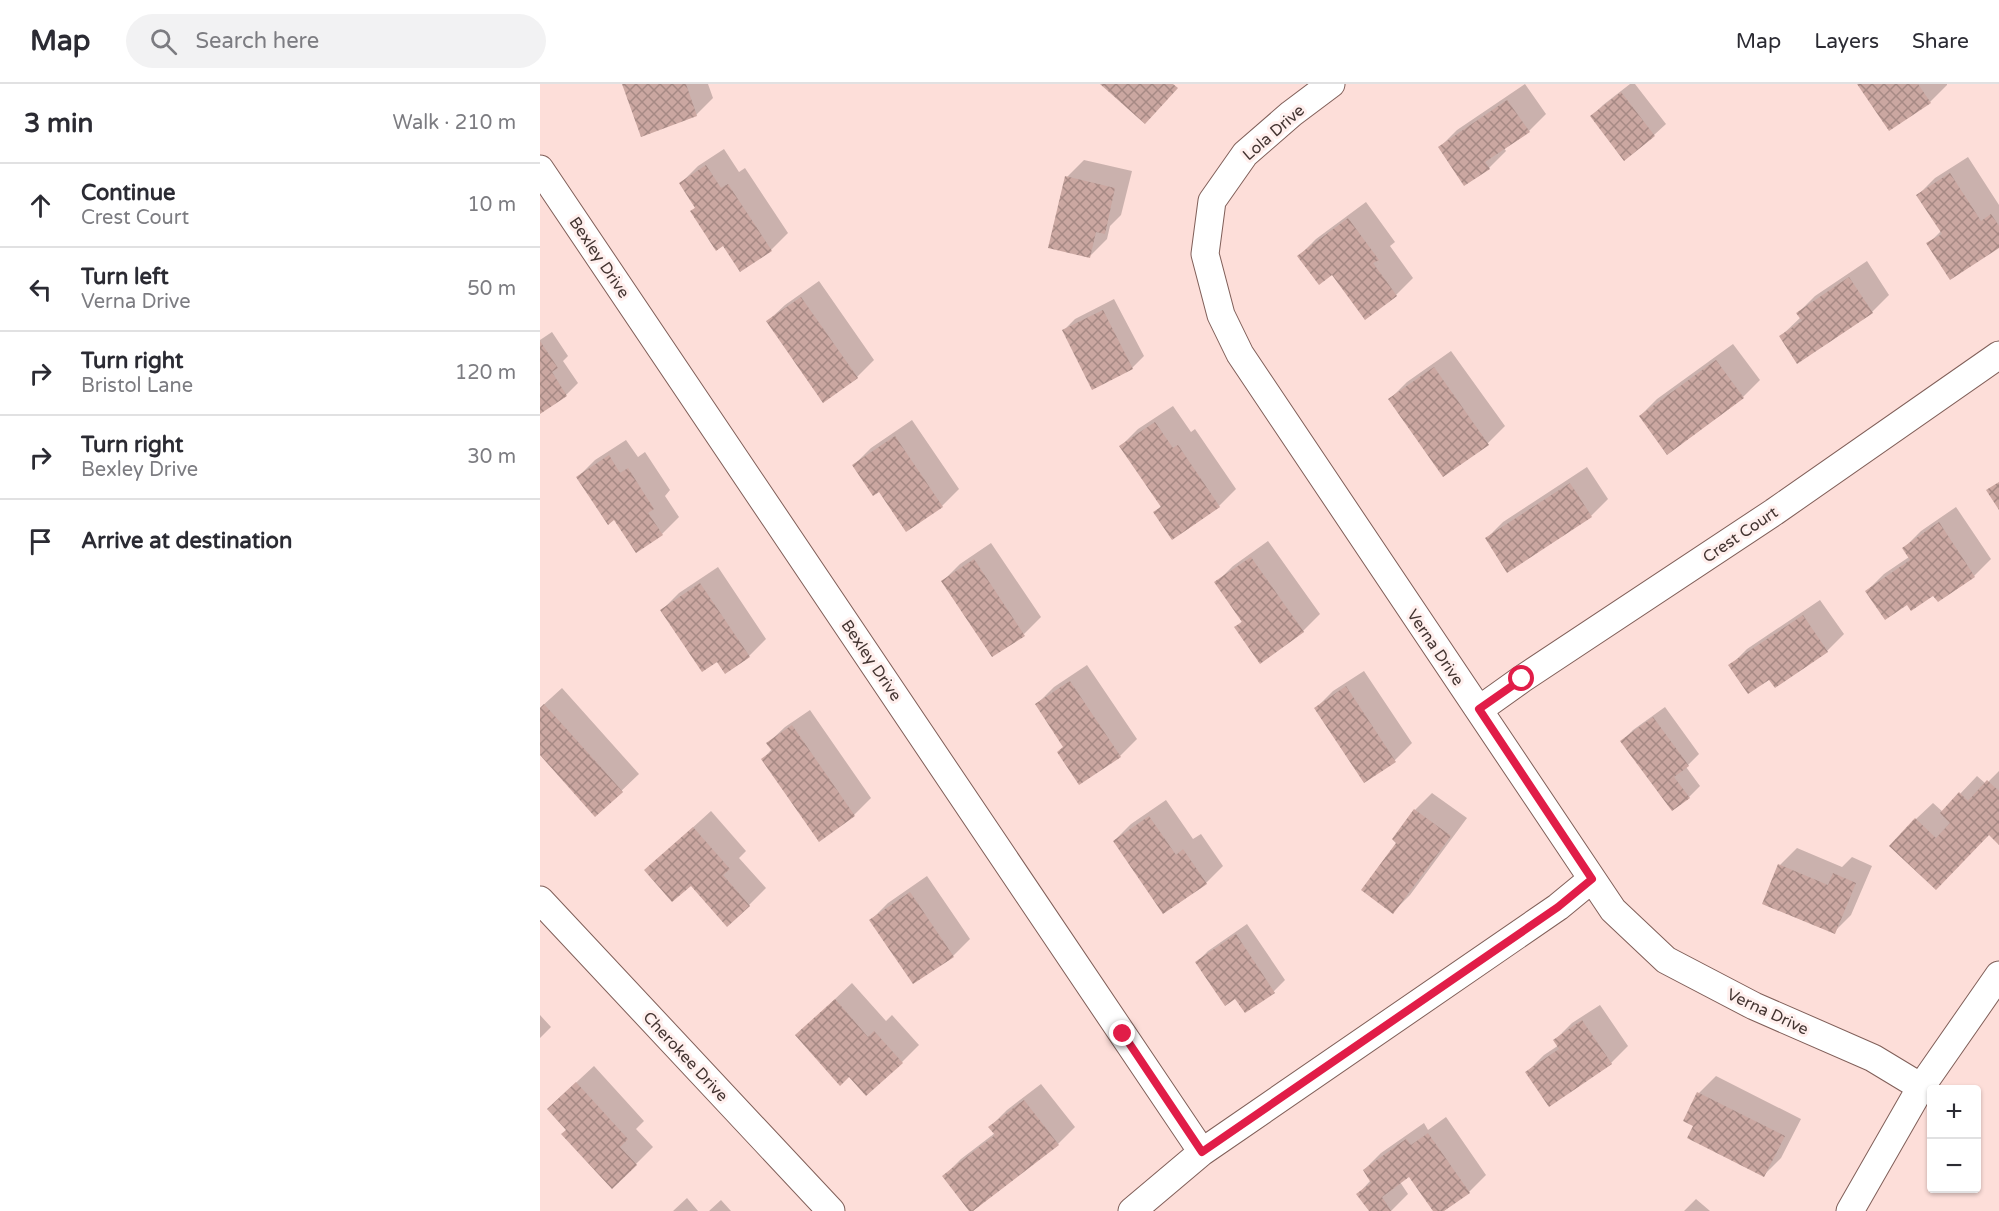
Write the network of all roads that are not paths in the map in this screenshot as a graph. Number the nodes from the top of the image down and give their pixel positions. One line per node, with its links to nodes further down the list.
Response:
1 (1331, 84): 3 (street, Lola Drive)
2 (540, 169): 10 (street, Bexley Drive)
3 (1205, 254): 5 (street, Verna Drive)
4 (1999, 355): 5 (street, Crest Court)
5 (1479, 709): 6 (street, Verna Drive)
6 (1592, 879): 9 (street, Verna Drive); 10 (street)
7 (540, 900): 11 (street, Cherokee Drive)
8 (1999, 975): 9 (street)
9 (1921, 1087): 13 (street)
10 (1202, 1152): 12 (street)
11 (831, 1211)
12 (1132, 1211)
13 (1850, 1211)

